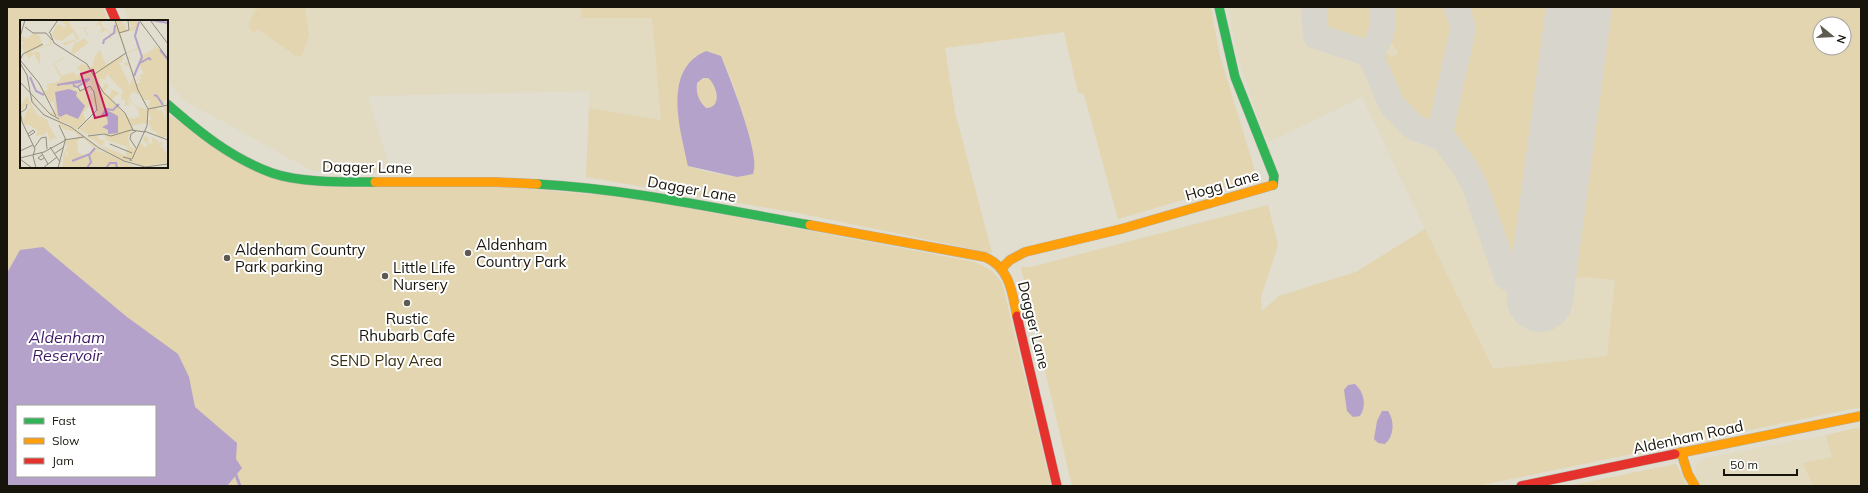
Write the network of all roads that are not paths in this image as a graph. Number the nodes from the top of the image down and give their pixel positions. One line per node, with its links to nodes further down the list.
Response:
1 (110, 7): 3 (street)
2 (1219, 7): 5 (street, Hogg Lane)
3 (116, 20)
4 (168, 105): 5 (street, Dagger Lane)
5 (1002, 268): 8 (street, Dagger Lane)
6 (1861, 416): 7 (street, Aldenham Road)
7 (1682, 452): 9 (street, Aldenham Road); 10 (street)
8 (1057, 486)
9 (1520, 486)
10 (1695, 486)

